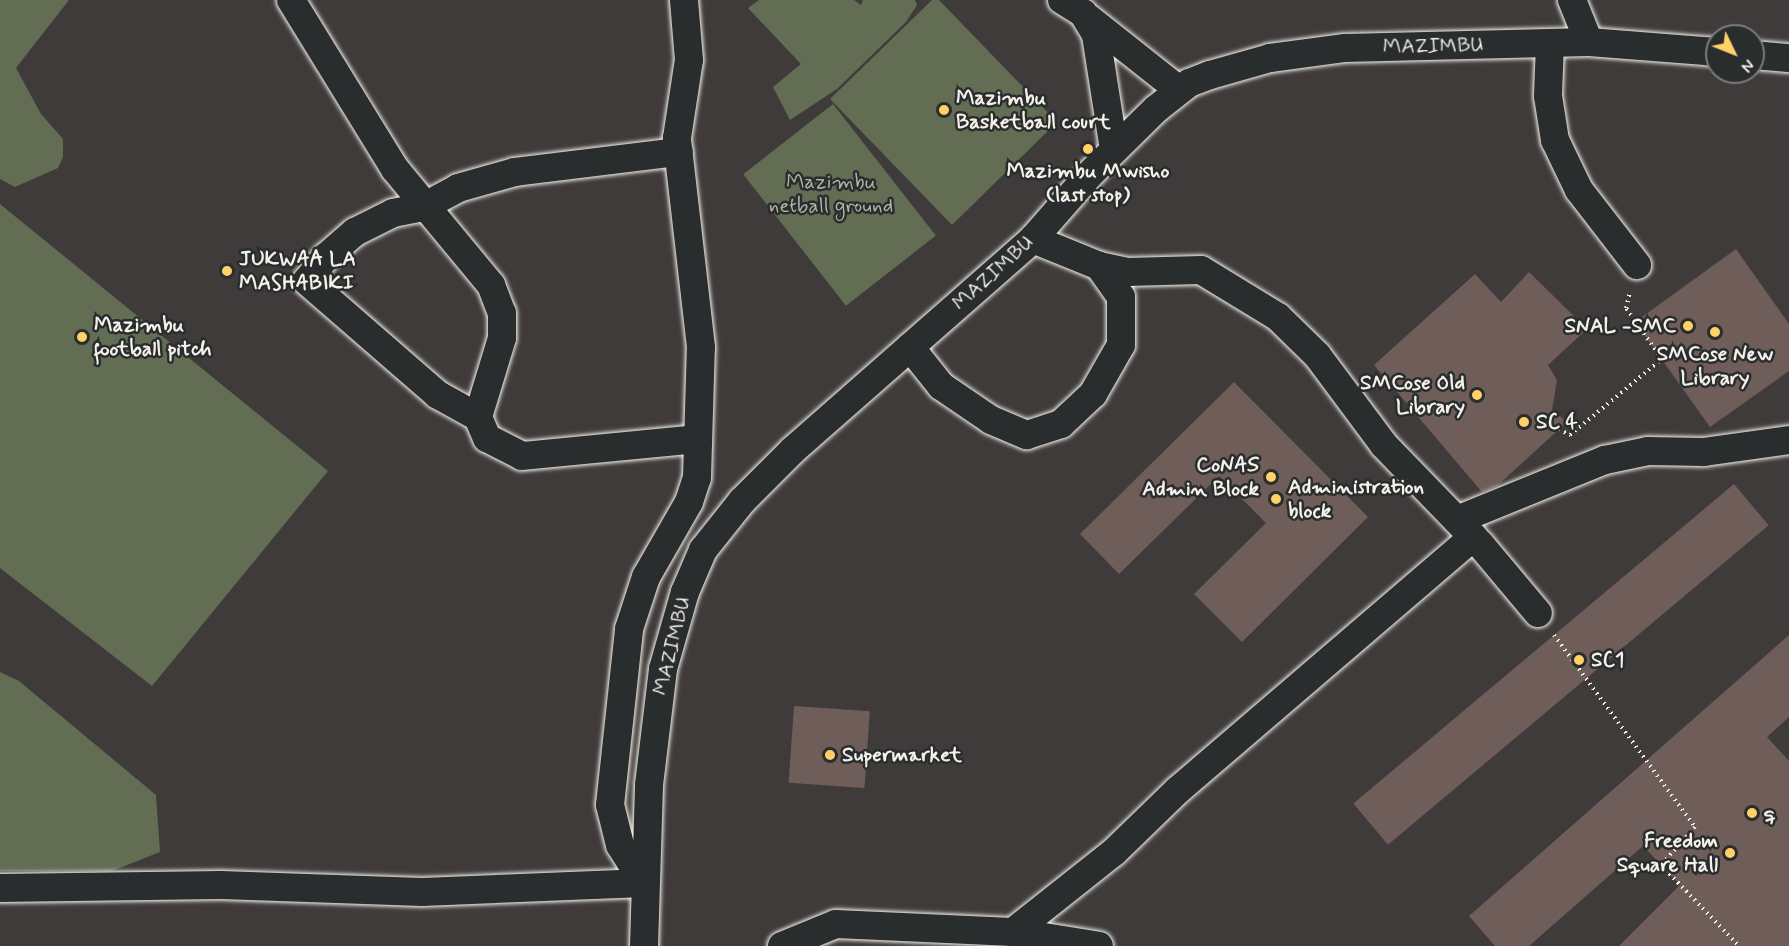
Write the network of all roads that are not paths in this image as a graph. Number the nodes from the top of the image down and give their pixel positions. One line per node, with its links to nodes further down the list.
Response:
1 (291, 0): 13 (street)
2 (684, 0): 12 (street)
3 (1572, 0): 5 (street)
4 (1071, 4): 10 (street); 11 (street)
5 (1589, 42): 6 (street, MAZIMBU); 7 (street, MAZIMBU)
6 (1550, 43): 10 (street, MAZIMBU); 15 (street)
7 (1705, 51)
8 (1765, 56): 9 (street)
9 (1789, 58)
10 (1179, 90): 11 (street, MAZIMBU)
11 (1113, 150): 14 (street, MAZIMBU)
12 (679, 152): 13 (street); 19 (street)
13 (423, 207): 18 (street); 18 (street)
14 (1033, 239): 16 (street); 17 (street, MAZIMBU)
15 (1637, 265)
16 (1099, 266): 17 (street); 21 (street)
17 (910, 347): 23 (street, MAZIMBU)
18 (478, 417): 19 (street)
19 (698, 439): 23 (street)
20 (1789, 440): 21 (street)
21 (1465, 528): 22 (street); 25 (street)
22 (1538, 613)
23 (644, 883): 24 (street); 26 (street, MAZIMBU)
24 (0, 888)
25 (1013, 932): 27 (street); 28 (street)
26 (644, 946)
27 (782, 946)
28 (1099, 946)

